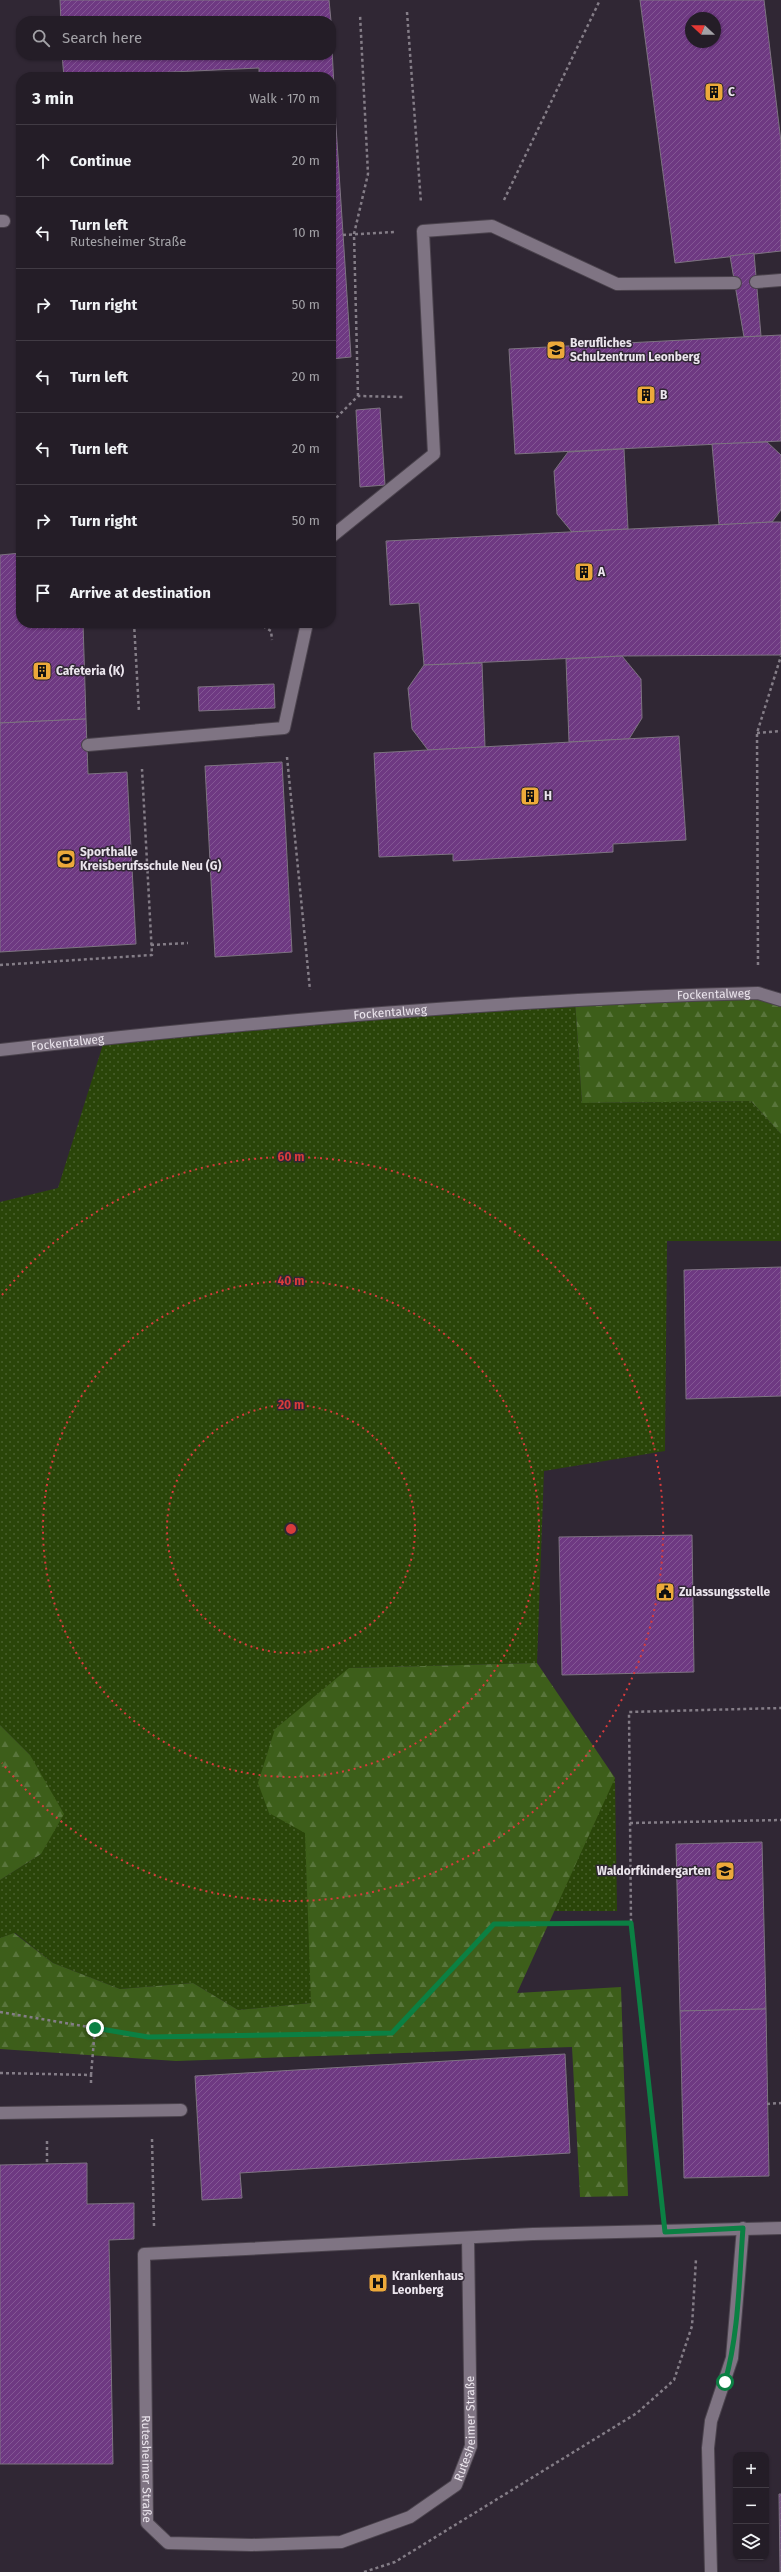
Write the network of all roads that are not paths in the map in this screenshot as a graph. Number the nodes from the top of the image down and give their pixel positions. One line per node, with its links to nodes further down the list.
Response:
1 (781, 280): 2 (street)
2 (756, 282)
3 (735, 283): 4 (street)
4 (336, 533)
5 (306, 628): 6 (street)
6 (88, 745)
7 (781, 1000): 8 (street, Fockentalweg)
8 (0, 1050)
9 (181, 2110): 10 (street)
10 (0, 2113)
11 (743, 2228): 12 (street, Rutesheimer Straße); 13 (street, Rutesheimer Straße); 14 (street)
12 (781, 2228)
13 (468, 2238): 13 (street, Rutesheimer Straße)
14 (711, 2572)

